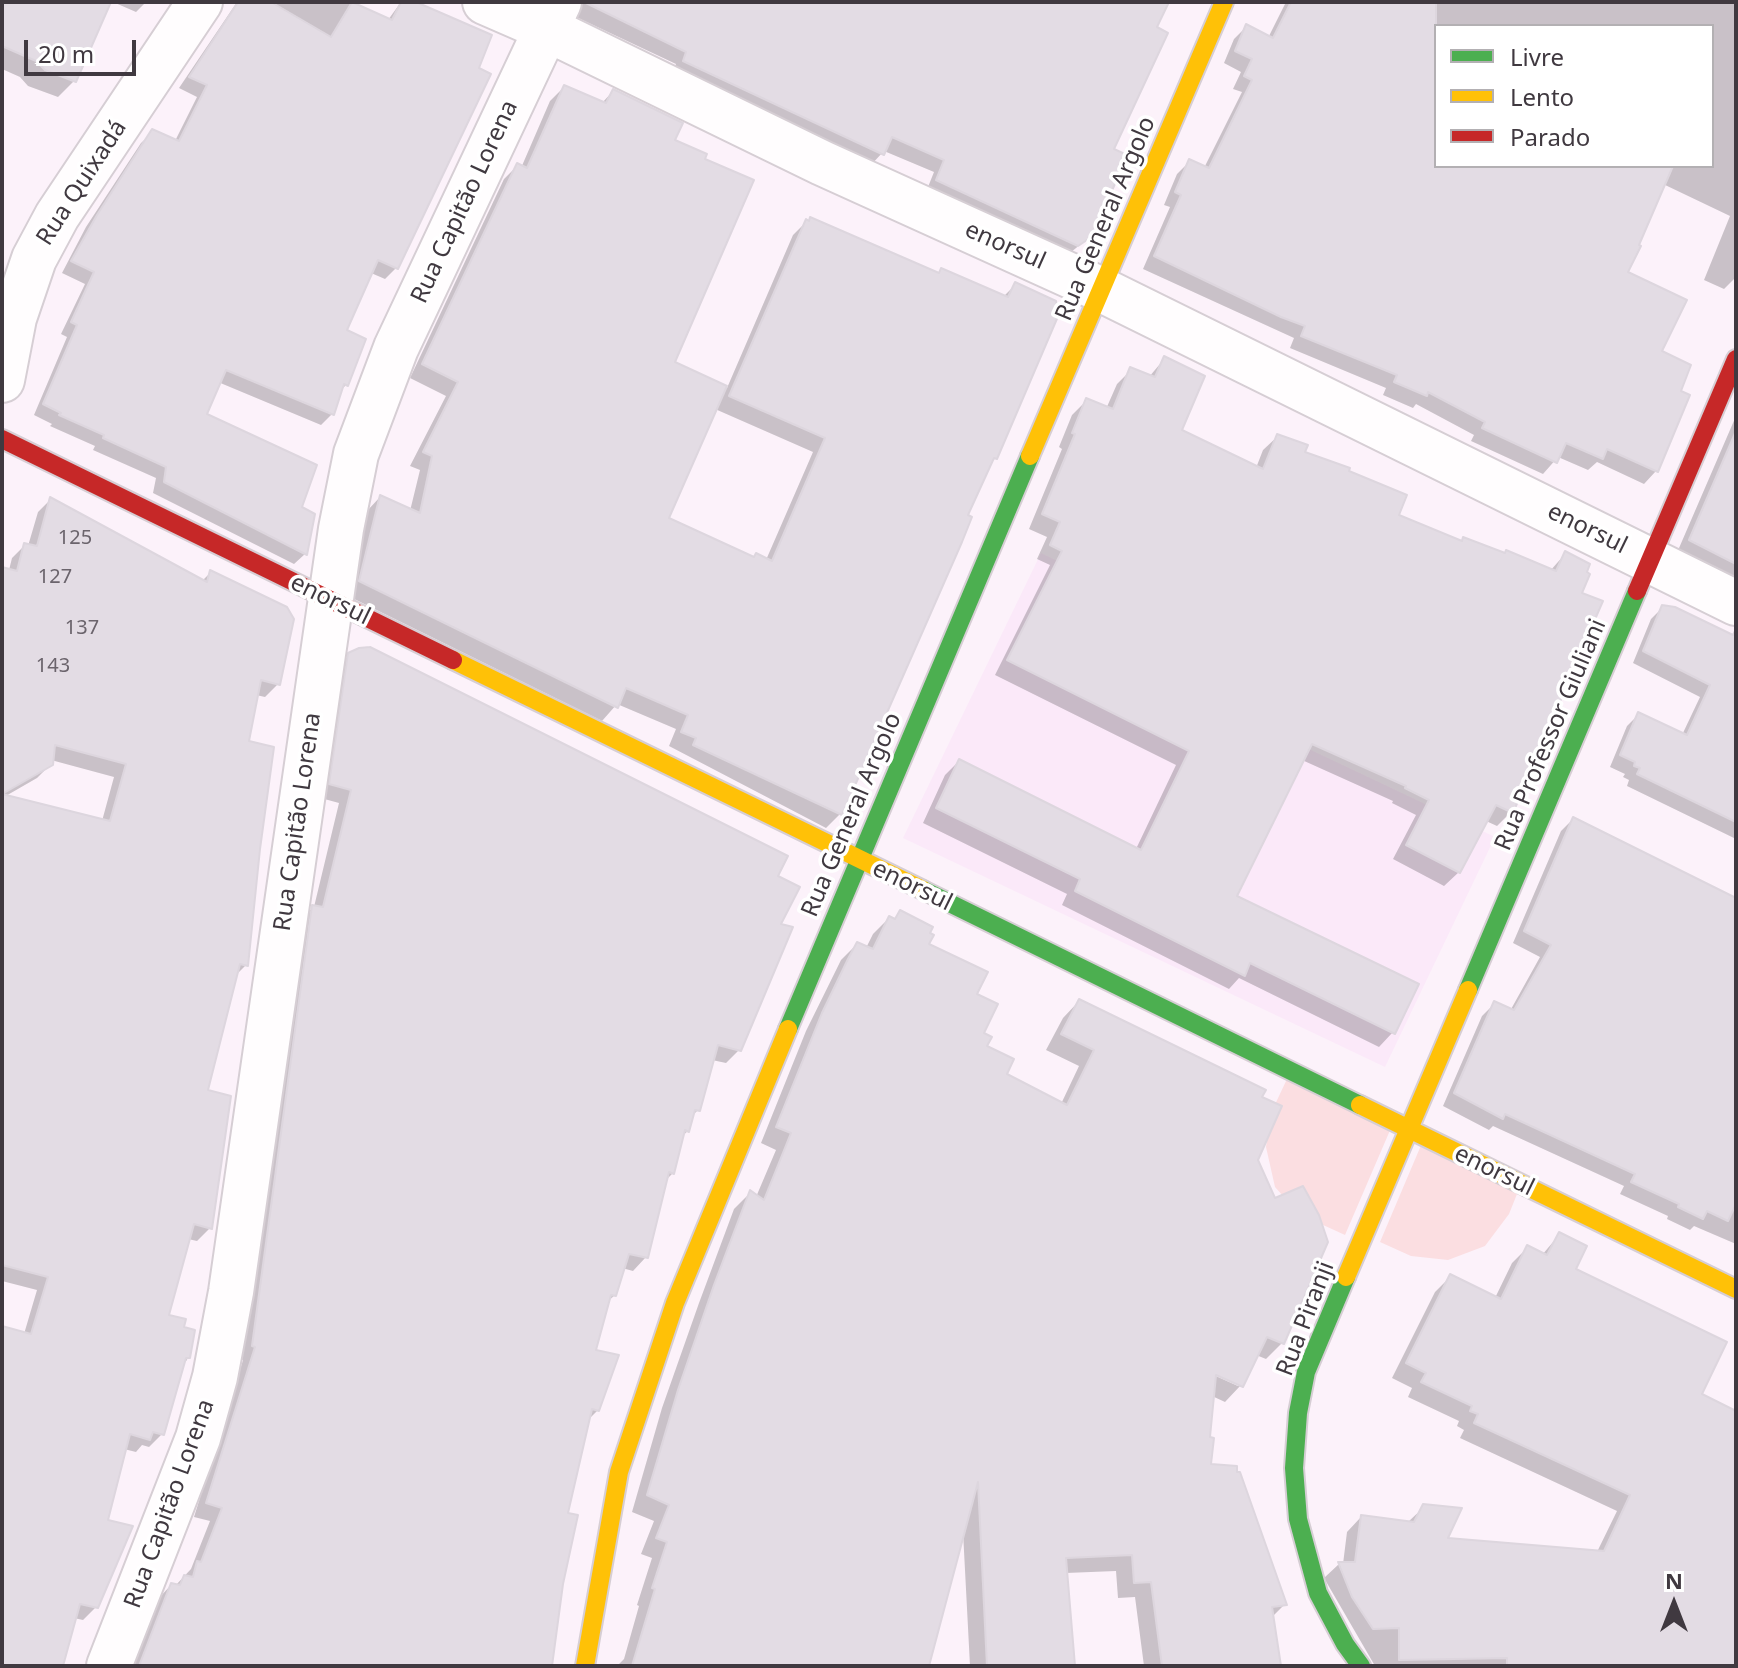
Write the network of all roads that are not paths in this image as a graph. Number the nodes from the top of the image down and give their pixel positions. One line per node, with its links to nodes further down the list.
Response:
1 (200, 2): 7 (street, Rua Quixadá)
2 (485, 2): 4 (street, enorsul)
3 (1224, 2): 5 (street, Rua General Argolo)
4 (553, 15): 5 (street, enorsul); 10 (street, Rua Capitão Lorena)
5 (1102, 290): 9 (street, enorsul); 12 (street, Rua General Argolo)
6 (1736, 359): 9 (street, Rua Professor Giuliani)
7 (2, 380)
8 (2, 439): 10 (street, enorsul)
9 (1651, 561): 11 (street, enorsul); 13 (street, Rua Professor Giuliani)
10 (330, 600): 12 (street, enorsul); 15 (street, Rua Capitão Lorena)
11 (1736, 603)
12 (858, 859): 13 (street, enorsul); 16 (street, Rua General Argolo)
13 (1410, 1130): 14 (street, enorsul); 17 (street, Rua Piranji)
14 (1736, 1289)
15 (109, 1666)
16 (585, 1666)
17 (1361, 1666)

